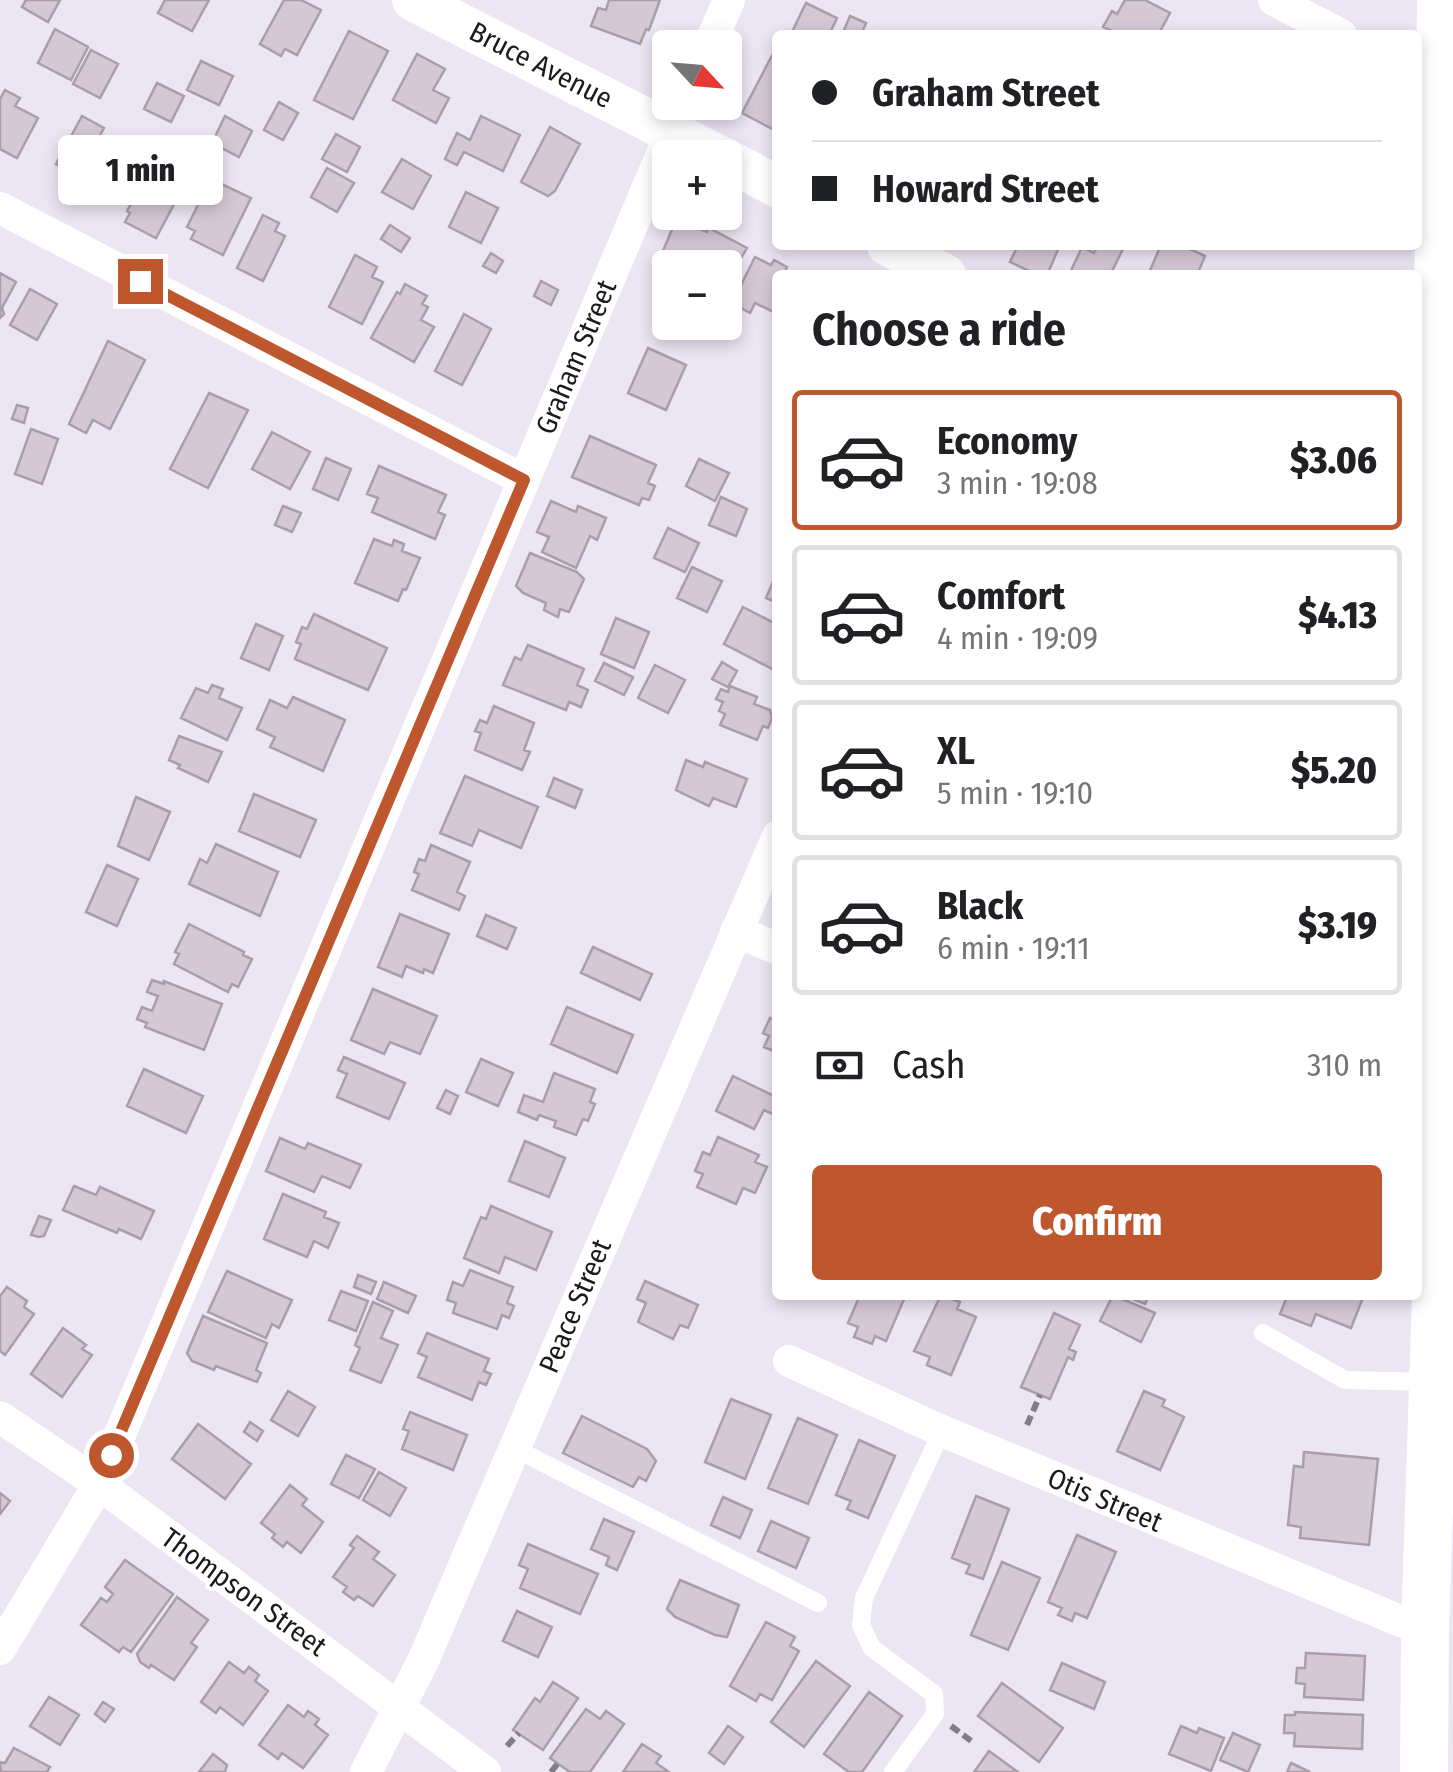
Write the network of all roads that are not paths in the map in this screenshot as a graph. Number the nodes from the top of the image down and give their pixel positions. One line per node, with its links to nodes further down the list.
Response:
1 (414, 0): 8 (street, Bruce Avenue)
2 (729, 0): 5 (street)
3 (1274, 0): 6 (street)
4 (1441, 0): 7 (main road)
5 (716, 30)
6 (1332, 30)
7 (1437, 76): 18 (main road)
8 (652, 105)
9 (677, 120): 17 (street, Graham Street)
10 (681, 120): 11 (street, Bruce Avenue)
11 (704, 140)
12 (742, 167): 13 (street, Bruce Avenue)
13 (772, 183)
14 (0, 208): 17 (street)
15 (898, 250): 16 (street)
16 (936, 270)
17 (524, 480): 30 (street, Graham Street)
18 (1435, 502): 19 (main road)
19 (1443, 765): 23 (main road)
20 (772, 850): 21 (street, Peace Street)
21 (736, 931): 22 (street); 29 (street, Peace Street)
22 (772, 946)
23 (1436, 1232): 26 (main road)
24 (1264, 1333): 26 (lane)
25 (788, 1361): 28 (street, Otis Street)
26 (1434, 1382): 33 (main road)
27 (0, 1417): 30 (street, Thompson Street)
28 (942, 1431): 33 (street, Otis Street); 37 (lane)
29 (514, 1448): 31 (lane); 34 (street, Peace Street)
30 (99, 1484): 32 (street, Graham Street); 34 (street, Thompson Street)
31 (818, 1603)
32 (0, 1648)
33 (1434, 1665): 38 (main road)
34 (400, 1707): 35 (street, Peace Street); 36 (street, Thompson Street)
35 (366, 1772)
36 (485, 1772)
37 (892, 1772)
38 (1424, 1772)

